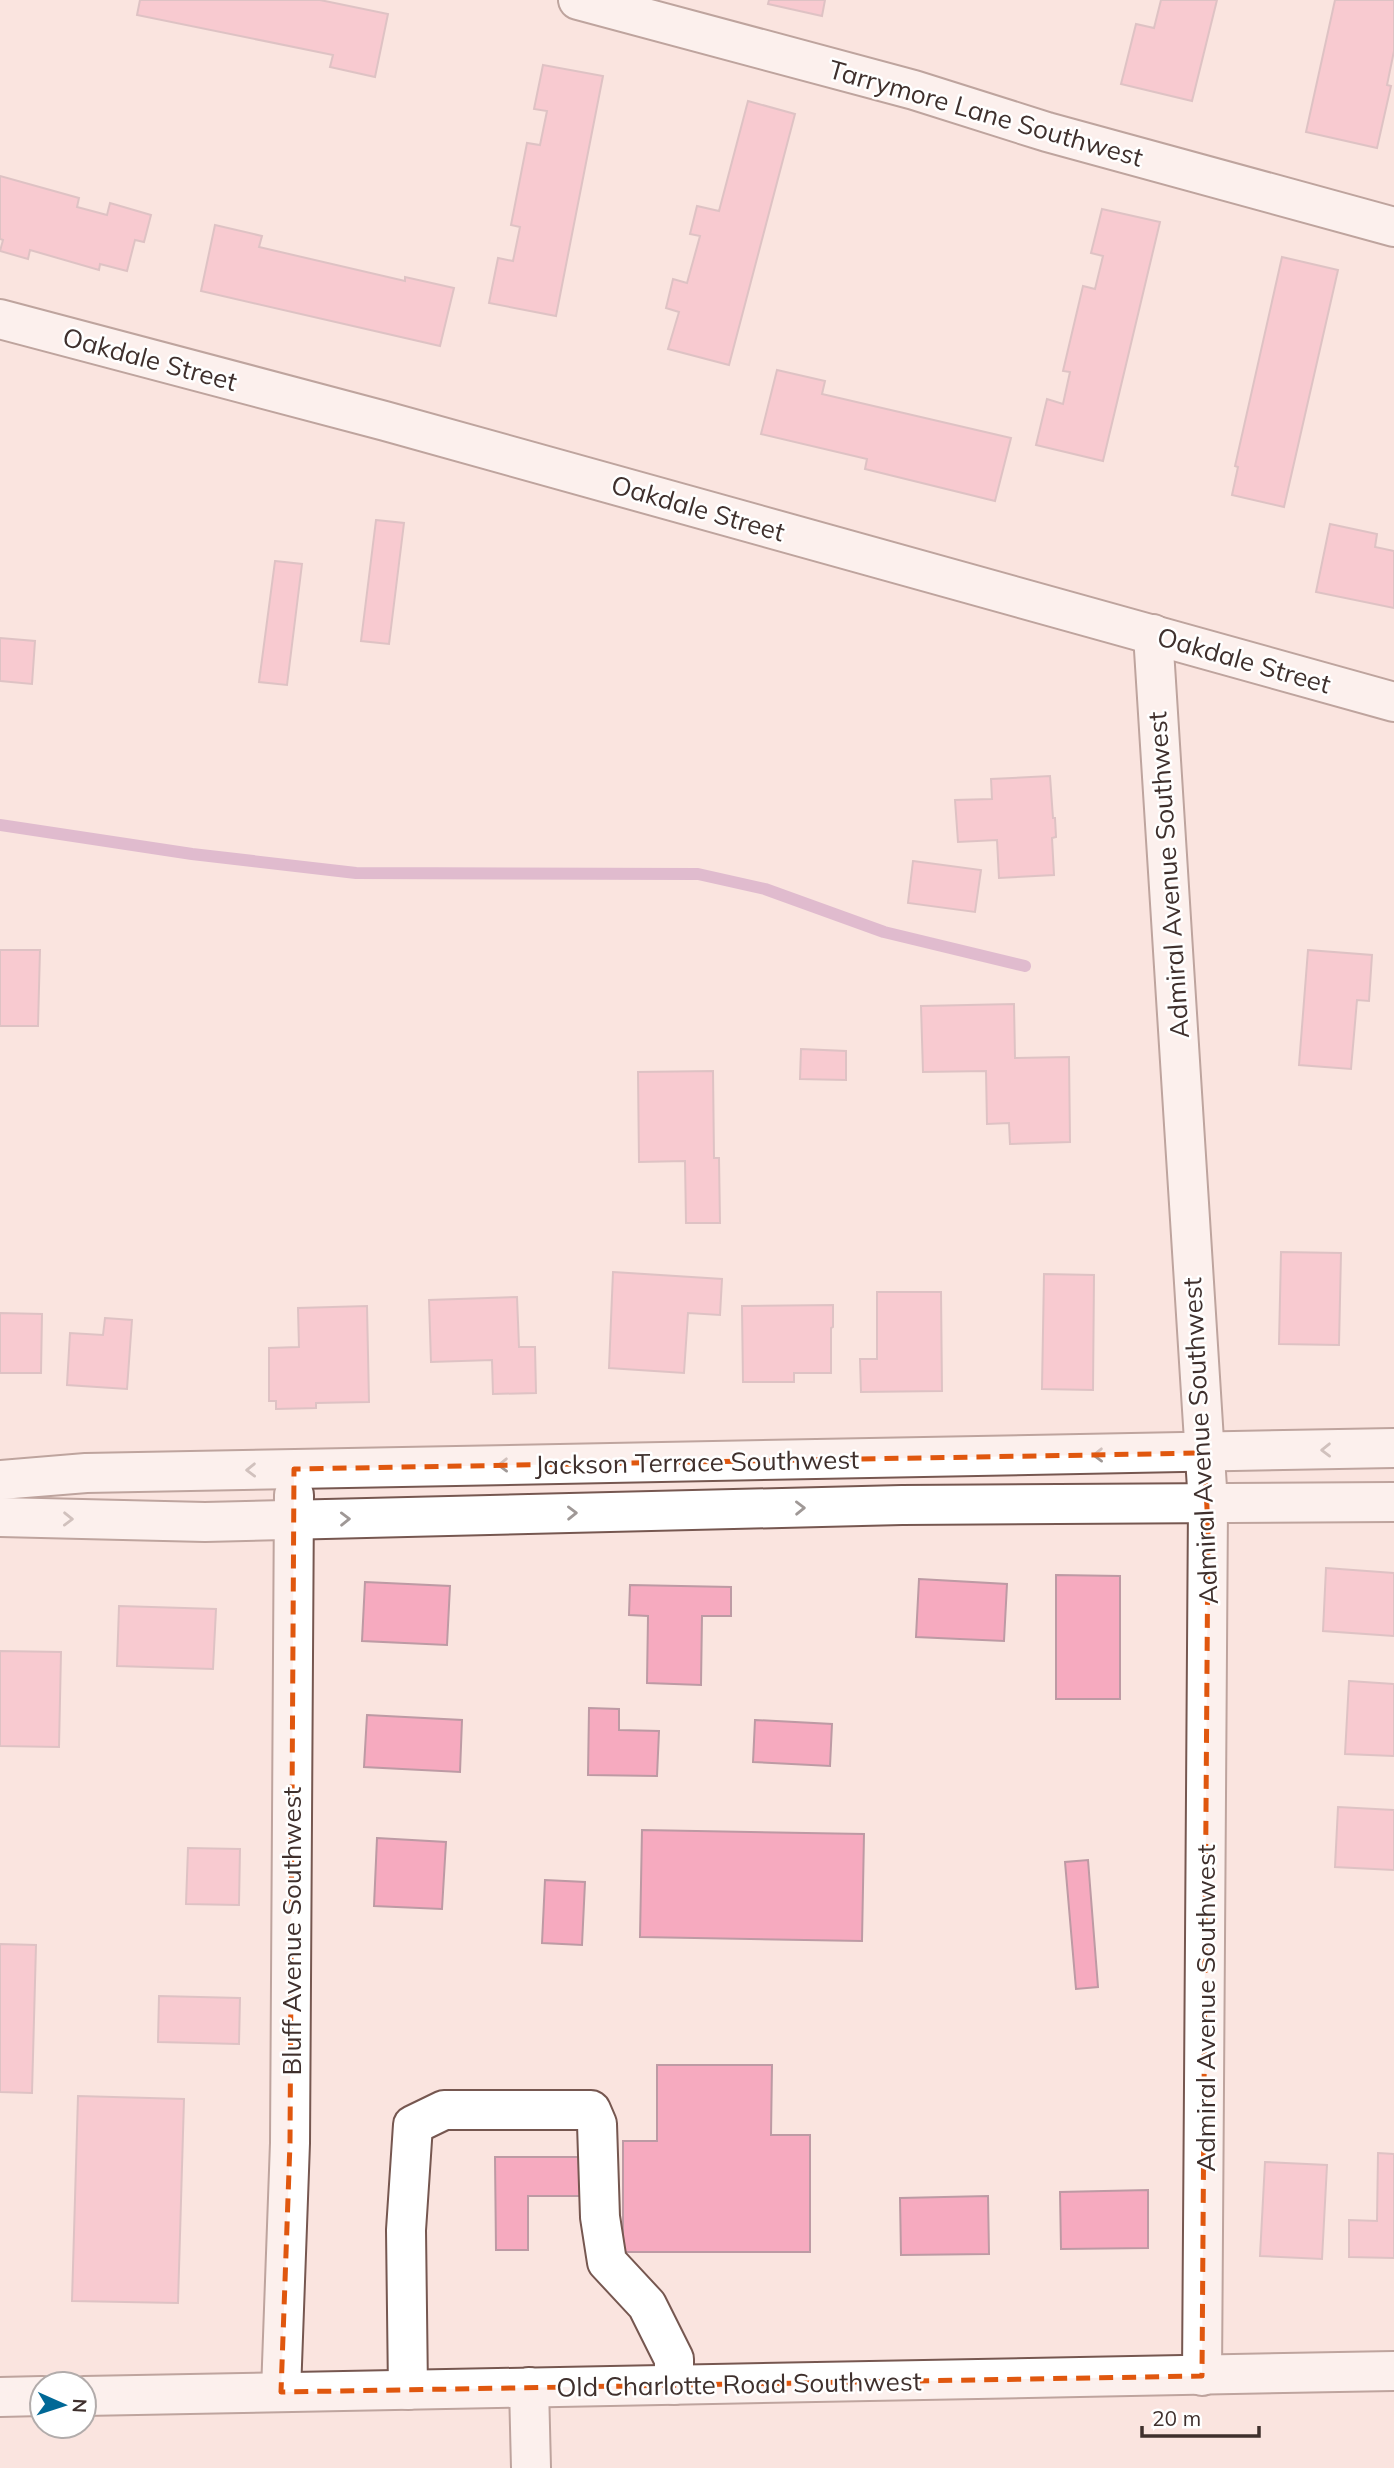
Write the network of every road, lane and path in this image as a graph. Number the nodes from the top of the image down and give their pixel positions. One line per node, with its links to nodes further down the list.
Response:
1 (578, 0): 2 (street, Tarrymore Lane Southwest)
2 (1394, 227)
3 (0, 319): 4 (street, Oakdale Street)
4 (1153, 634): 5 (street, Oakdale Street); 7 (street, Admiral Avenue Southwest)
5 (1394, 702)
6 (1394, 1448): 7 (street, Jackson Terrace Southwest, one-way to 7)
7 (1204, 1453): 8 (street, Jackson Terrace Southwest, one-way to 8); 11 (street, Admiral Avenue Southwest)
8 (294, 1469): 9 (street, Jackson Terrace Southwest, one-way to 9); 13 (street, Bluff Avenue Southwest)
9 (0, 1480)
10 (1394, 1502): 11 (street, Jackson Terrace Southwest)
11 (1208, 1504): 13 (street, Jackson Terrace Southwest, one-way to 11); 15 (street, Admiral Avenue Southwest)
12 (0, 1517): 13 (street, Jackson Terrace Southwest, one-way to 13)
13 (294, 1520): 19 (street, Bluff Avenue Southwest)
14 (1394, 2371): 15 (street, Old Charlotte Road Southwest)
15 (1202, 2376): 16 (street, Old Charlotte Road Southwest)
16 (674, 2385): 17 (street, Old Charlotte Road Southwest); 18 (street)
17 (529, 2387): 18 (street, Old Charlotte Road Southwest); 23 (street)
18 (408, 2390): 19 (street, Old Charlotte Road Southwest)
19 (281, 2392): 21 (street, Old Charlotte Road Southwest)
20 (28, 2396): 22 (street)
21 (98, 2396)
22 (0, 2397)
23 (531, 2468)

